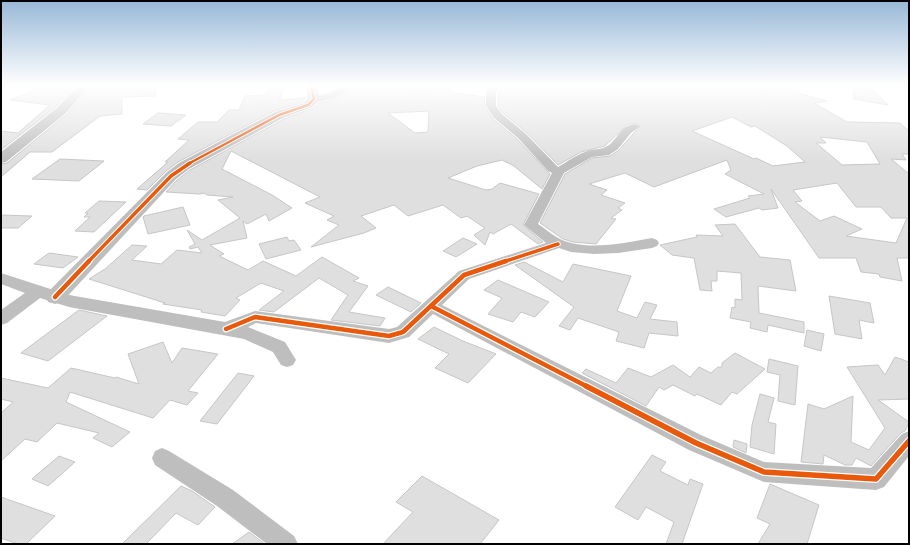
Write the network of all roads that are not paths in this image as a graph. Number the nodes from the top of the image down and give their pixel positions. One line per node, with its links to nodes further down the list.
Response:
1 (61, 110): 5 (street)
2 (292, 110): 11 (street)
3 (495, 110): 6 (street)
4 (634, 127): 6 (street)
5 (1, 159)
6 (558, 171): 8 (street)
7 (652, 243): 8 (street)
8 (558, 244): 12 (street)
9 (1, 278): 10 (street)
10 (38, 292): 11 (street); 13 (street)
11 (55, 297): 14 (street)
12 (432, 306): 14 (street); 16 (street)
13 (1, 319)
14 (226, 329): 15 (street)
15 (287, 360)
16 (909, 441)
17 (162, 458): 18 (street)
18 (286, 544)

